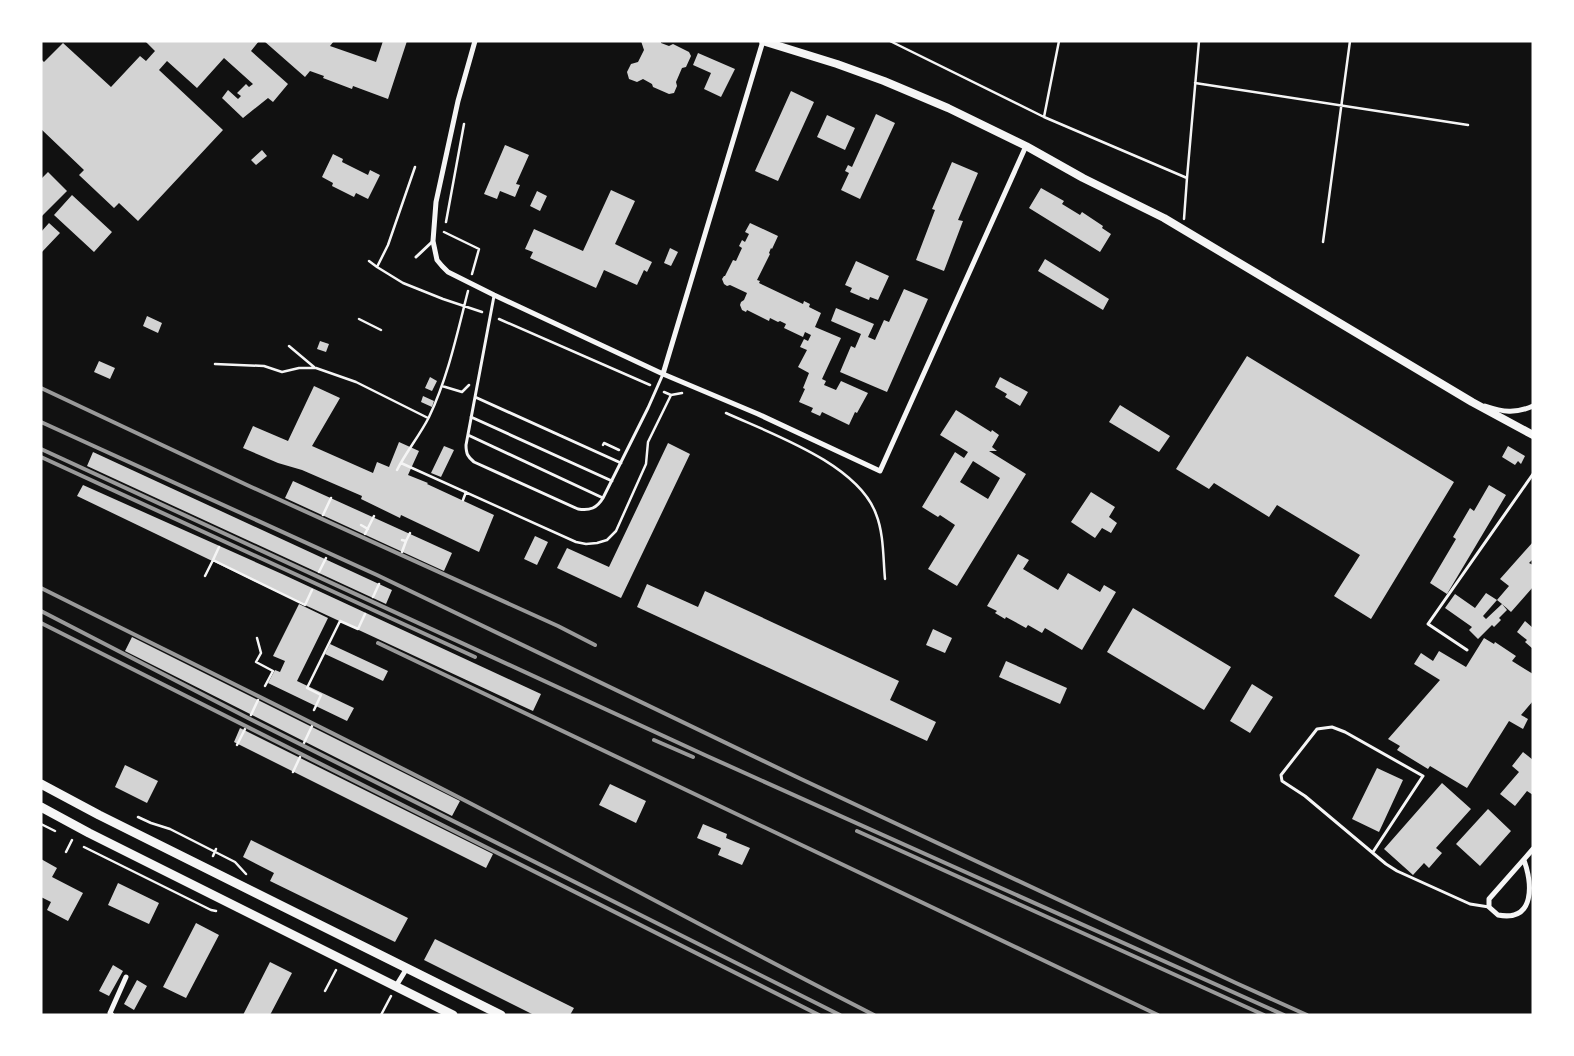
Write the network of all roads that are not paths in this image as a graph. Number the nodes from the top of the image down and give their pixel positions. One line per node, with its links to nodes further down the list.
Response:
1 (475, 41): 4 (street)
2 (763, 41): 3 (street); 7 (street)
3 (1026, 146): 7 (street); 9 (street)
4 (433, 241): 5 (lane); 6 (street)
5 (416, 257)
6 (494, 295): 7 (street); 8 (lane)
7 (663, 374): 14 (lane)
8 (475, 397): 11 (lane); 14 (lane)
9 (1472, 402): 10 (street); 13 (street)
10 (1533, 406)
11 (471, 417): 12 (lane); 16 (lane)
12 (468, 435): 17 (lane); 17 (lane)
13 (1533, 435)
14 (621, 463): 16 (lane)
15 (1533, 474): 18 (lane)
16 (612, 481): 17 (lane)
17 (604, 498)
18 (1467, 650)
19 (41, 784): 25 (main road)
20 (41, 807): 27 (main road)
21 (1533, 849): 23 (street)
22 (1373, 852): 22 (lane); 24 (lane)
23 (1524, 860): 24 (street); 24 (street)
24 (1489, 907)
25 (407, 968): 27 (street); 30 (main road)
26 (126, 977): 28 (street)
27 (396, 986): 29 (main road)
28 (112, 1015)
29 (453, 1015)
30 (501, 1015)

